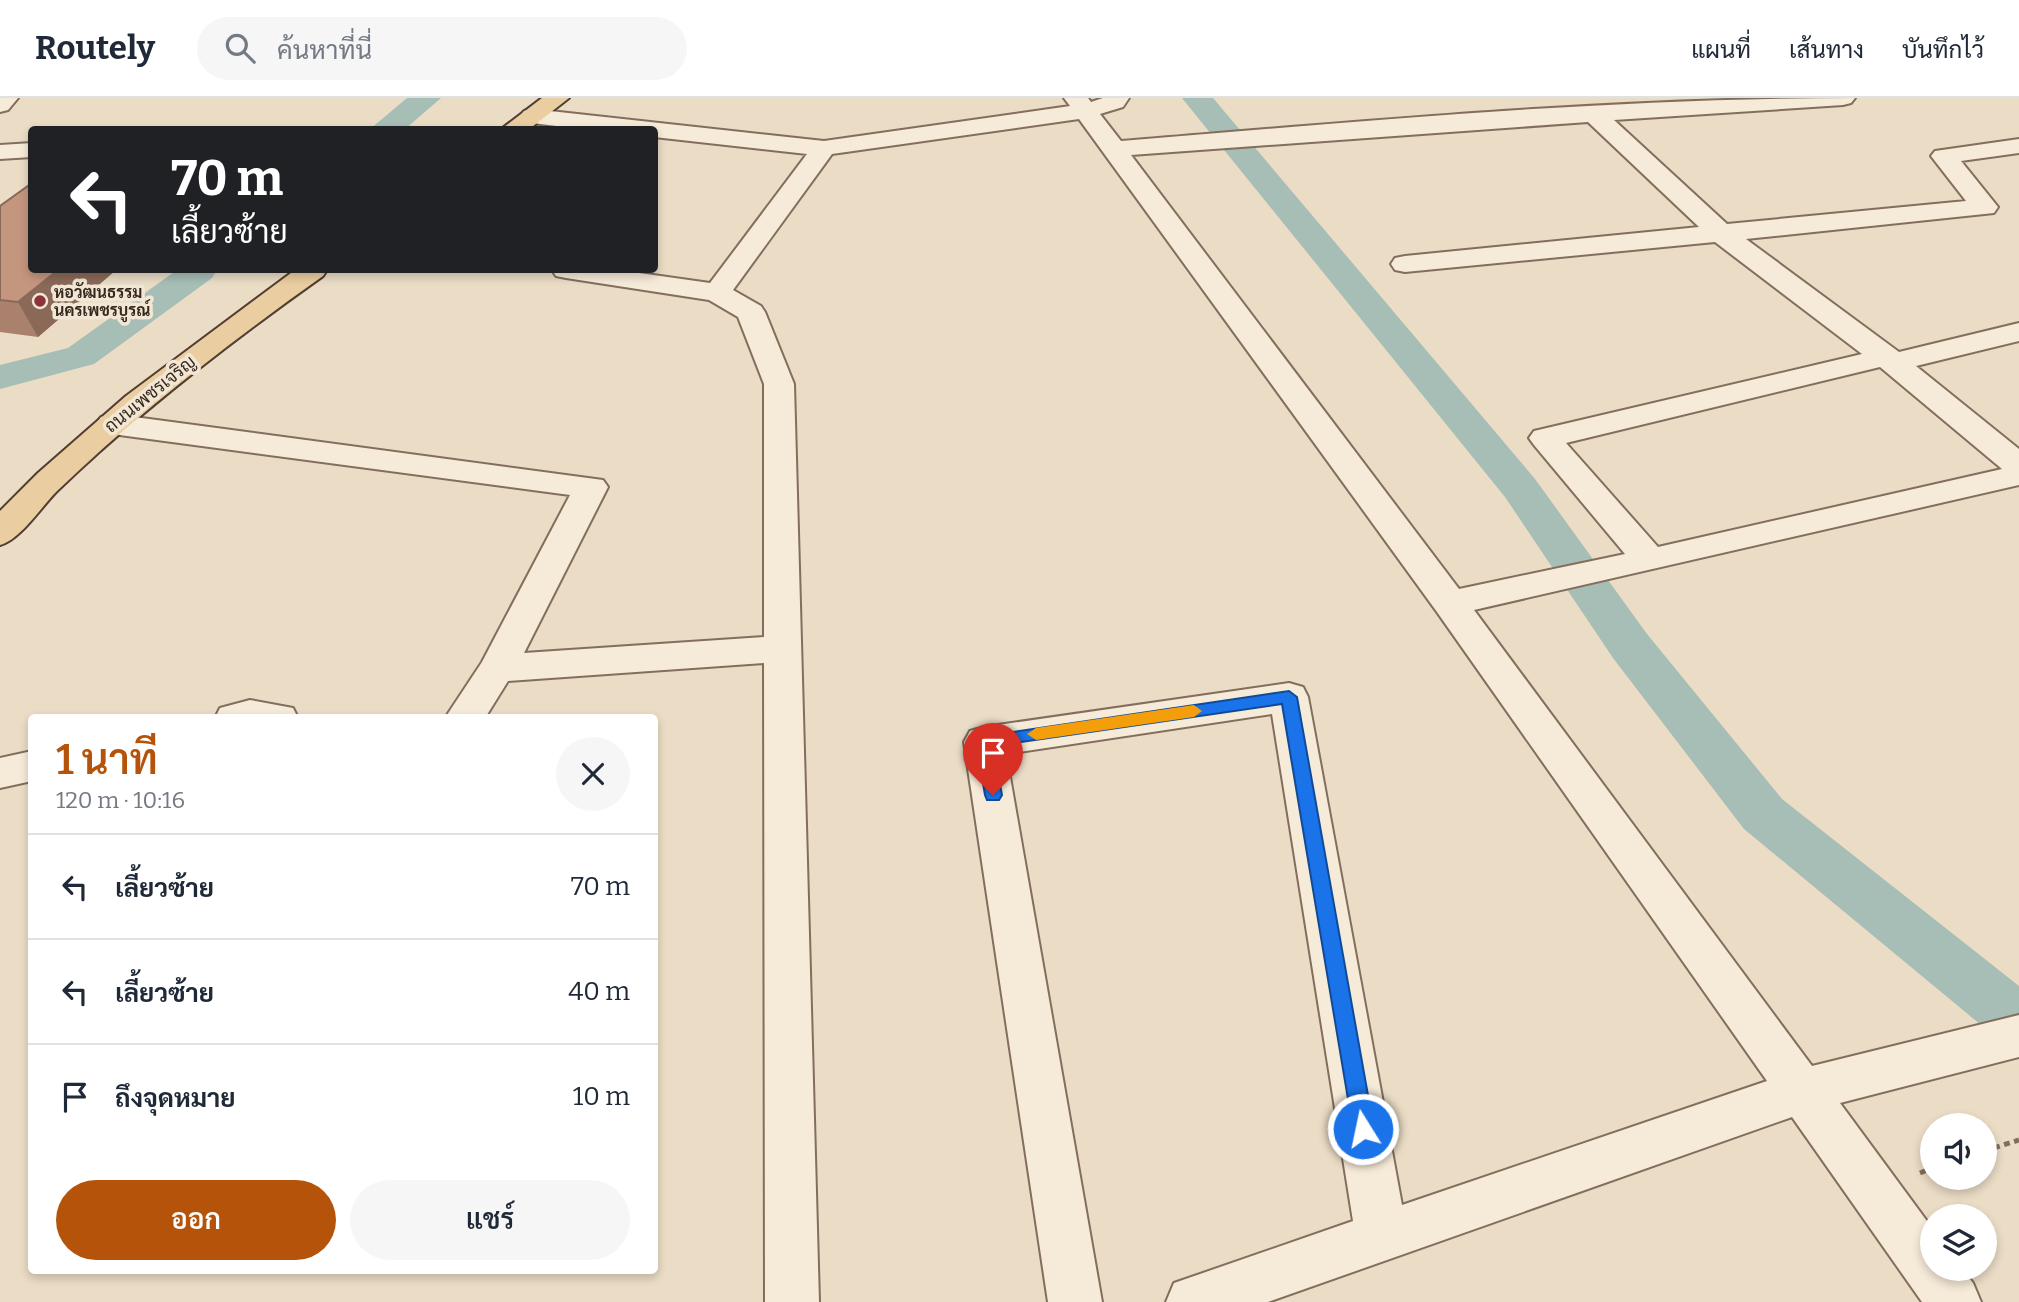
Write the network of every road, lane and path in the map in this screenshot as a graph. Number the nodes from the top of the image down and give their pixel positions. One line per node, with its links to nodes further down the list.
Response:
1 (6, 98): 6 (street)
2 (557, 98): 8 (main road)
3 (1843, 98): 4 (street)
4 (1779, 100): 7 (street)
5 (1093, 102): 12 (street); 13 (street)
6 (0, 105)
7 (1592, 113): 13 (street); 16 (street)
8 (522, 123): 9 (street)
9 (558, 126)
10 (658, 134): 12 (street)
11 (2019, 146): 16 (street)
12 (824, 148): 20 (street)
13 (1115, 149): 28 (street)
14 (28, 150): 15 (street)
15 (0, 152)
16 (1721, 233): 17 (street); 22 (street)
17 (1405, 264)
18 (309, 273): 23 (main road, ถนนเพชรเจริญ)
19 (586, 273): 20 (street)
20 (717, 293): 29 (street)
21 (2019, 332): 22 (street)
22 (1889, 360): 24 (street); 27 (street)
23 (112, 424): 26 (main road, ถนนเพชรเจริญ); 30 (street)
24 (2019, 466)
25 (2019, 475): 27 (street)
26 (0, 534)
27 (1641, 562): 28 (street)
28 (1466, 600): 35 (street)
29 (783, 649): 30 (street); 39 (street)
30 (497, 668): 31 (street)
31 (467, 714)
32 (28, 767): 33 (street)
33 (0, 773)
34 (2019, 1036): 35 (street)
35 (1802, 1091): 38 (street); 42 (street)
36 (2019, 1140): 37 (path)
37 (1997, 1147)
38 (1382, 1238): 40 (street); 41 (street)
39 (792, 1302)
40 (1075, 1302)
41 (1193, 1302)
42 (1954, 1302)

